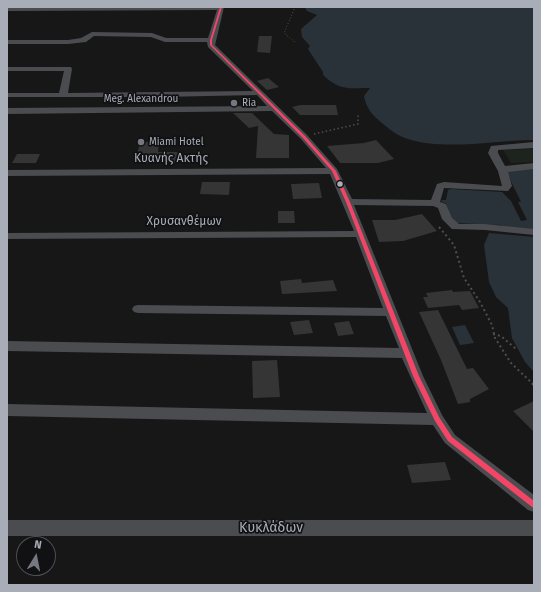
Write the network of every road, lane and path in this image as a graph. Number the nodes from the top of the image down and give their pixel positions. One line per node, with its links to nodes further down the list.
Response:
1 (221, 7): 3 (street); 4 (street)
2 (292, 7): 6 (path)
3 (7, 9)
4 (211, 40): 5 (street); 8 (street)
5 (7, 42)
6 (295, 42)
7 (7, 69): 10 (street)
8 (259, 93): 10 (street); 11 (street)
9 (7, 95): 10 (street)
10 (63, 95)
11 (275, 108): 12 (street, Meg. Alexandrou); 14 (street)
12 (7, 110)
13 (358, 115): 14 (path)
14 (304, 137): 17 (street)
15 (534, 145): 18 (street)
16 (534, 166): 18 (street)
17 (334, 171): 19 (street, Κυανής Ακτής); 20 (street)
18 (503, 171): 21 (street)
19 (7, 173)
20 (348, 202): 21 (street); 24 (street)
21 (435, 203): 23 (street)
22 (438, 226): 28 (path)
23 (534, 232)
24 (360, 234): 25 (street, Χρυσανθέμων); 27 (street)
25 (7, 236)
26 (138, 309): 27 (street)
27 (391, 312): 31 (street)
28 (493, 334): 30 (path); 32 (path)
29 (7, 346): 31 (street)
30 (516, 349)
31 (407, 353): 34 (street)
32 (534, 385)
33 (7, 410): 34 (street)
34 (437, 419): 35 (street)
35 (534, 505)
36 (7, 528): 37 (street, Κυκλάδων)
37 (534, 528)

